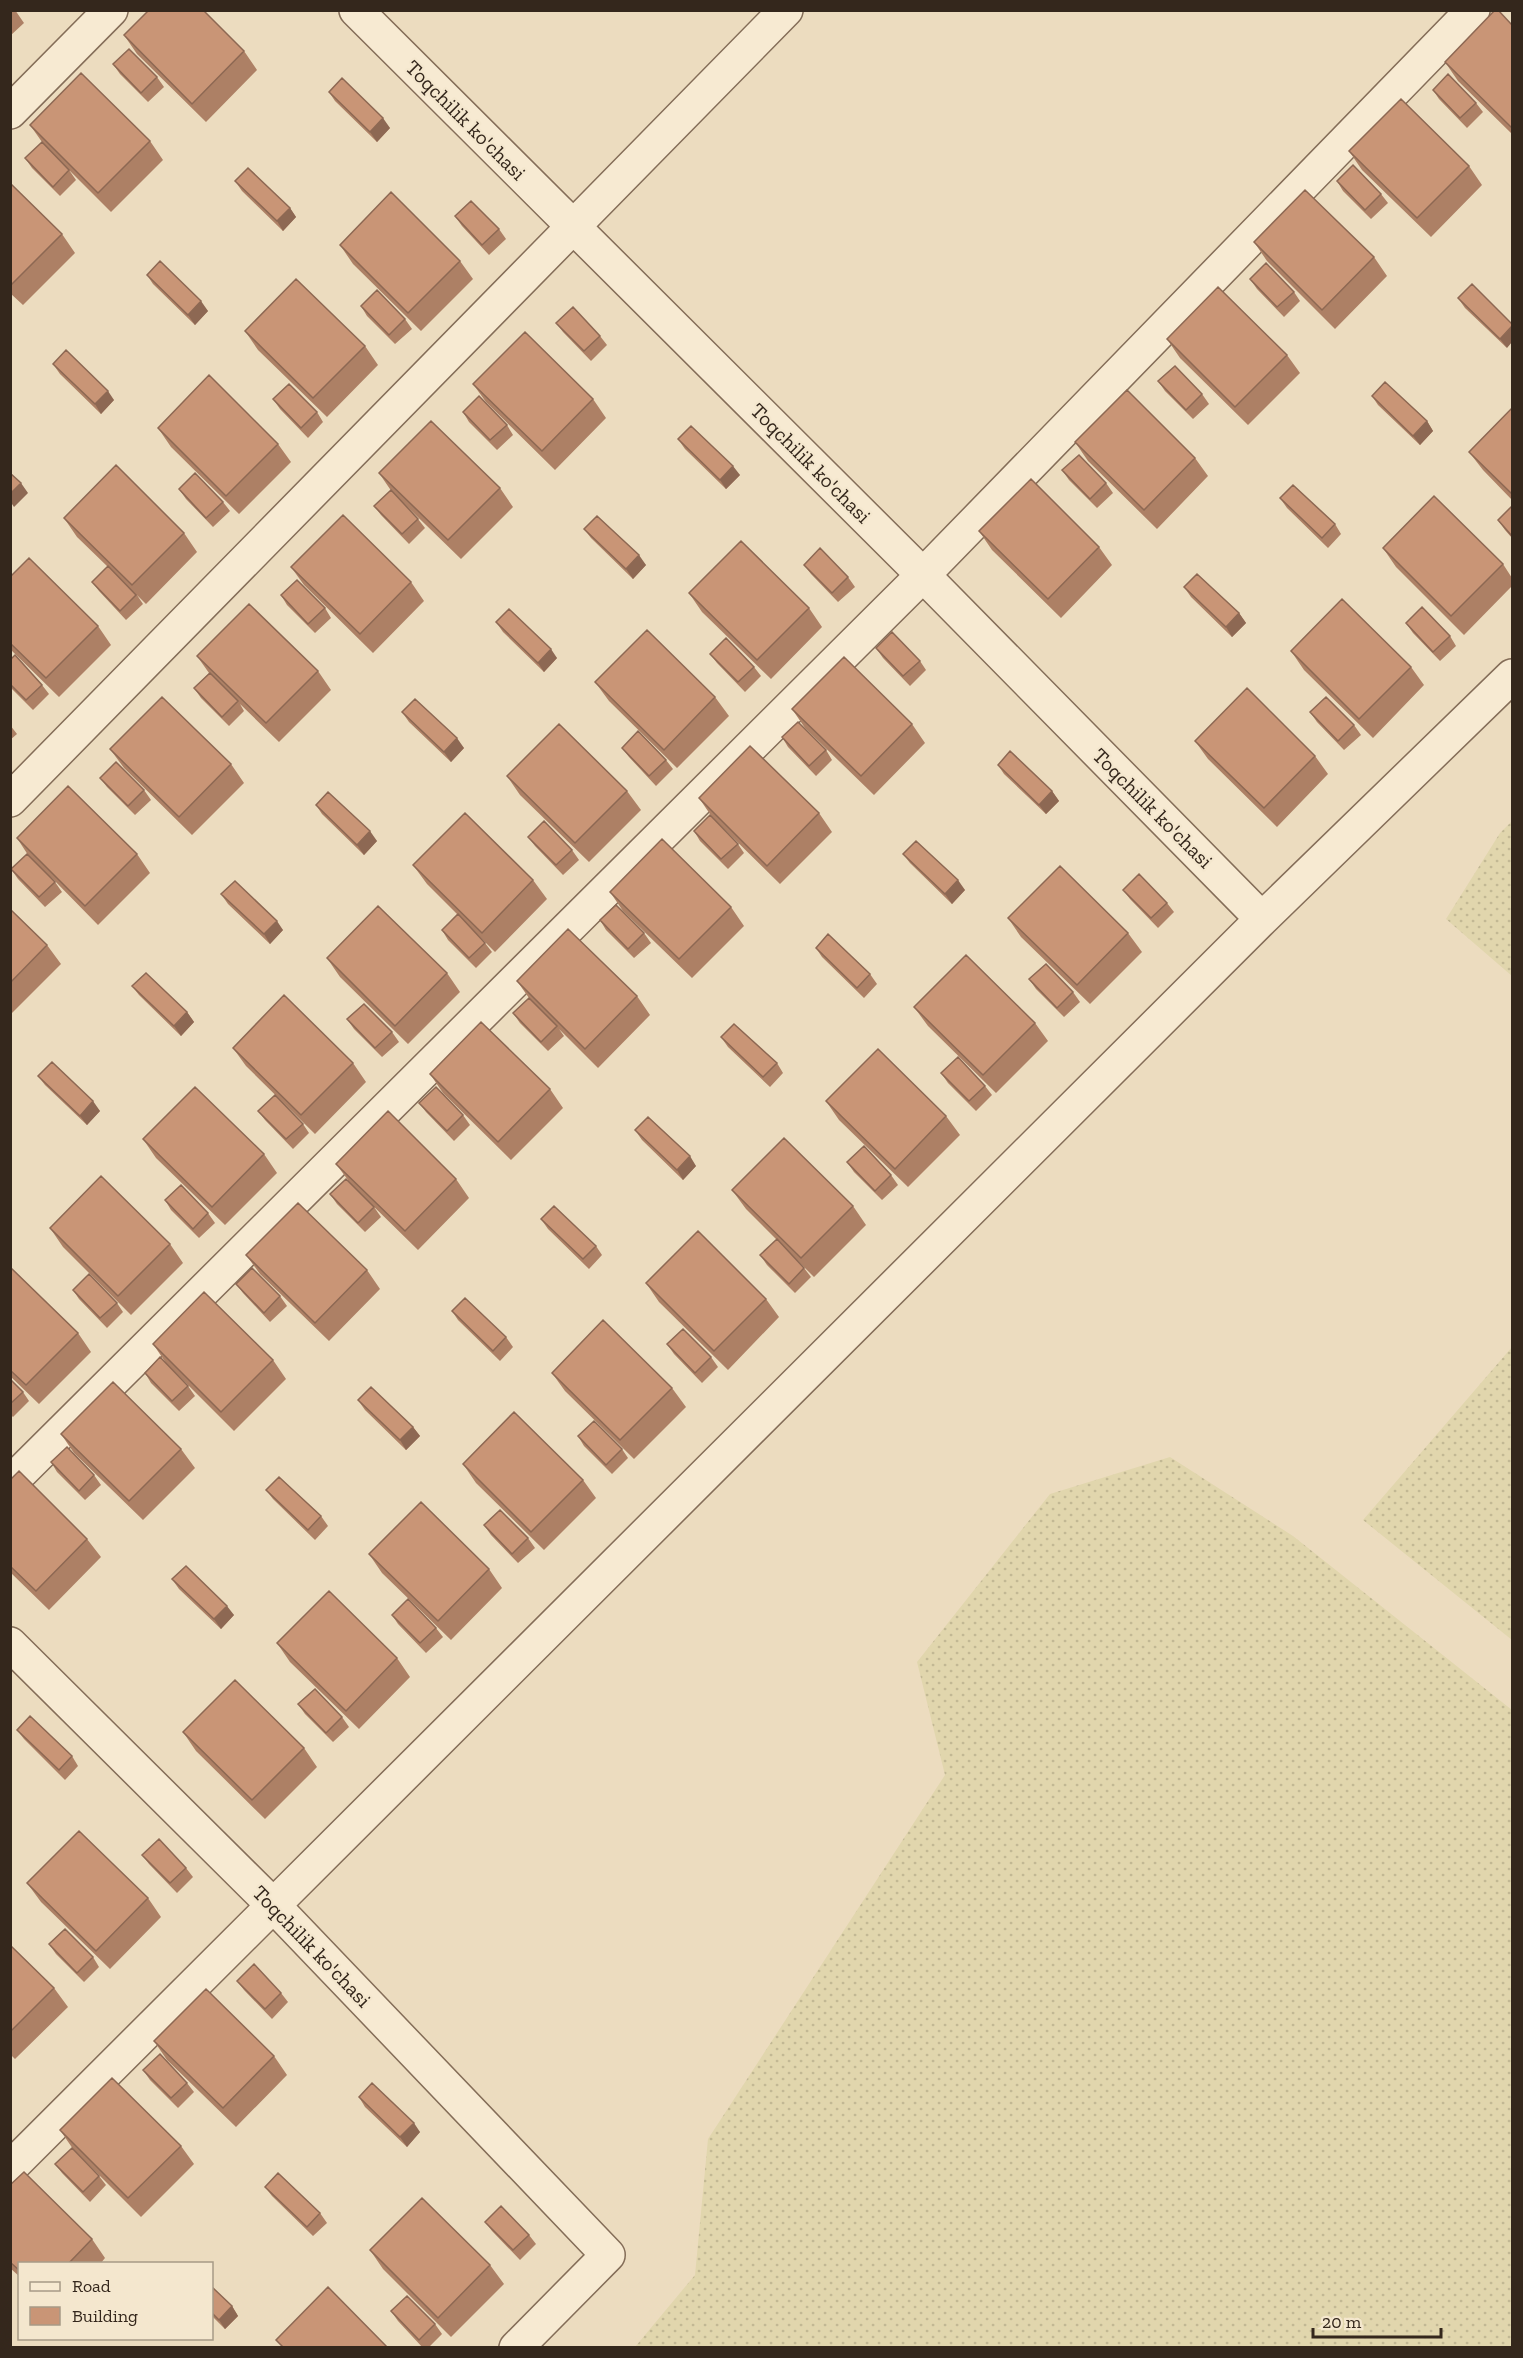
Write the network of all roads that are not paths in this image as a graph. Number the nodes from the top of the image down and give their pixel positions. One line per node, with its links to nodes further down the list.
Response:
1 (111, 10): 5 (street)
2 (356, 10): 6 (street, Toqchilik ko'chasi)
3 (786, 10): 6 (street)
4 (1473, 10): 7 (street)
5 (10, 112)
6 (574, 228): 7 (street, Toqchilik ko'chasi); 9 (street)
7 (923, 575): 10 (street, Toqchilik ko'chasi); 11 (street)
8 (1512, 676): 10 (street)
9 (10, 800)
10 (1262, 919): 13 (street)
11 (10, 1483)
12 (10, 1644): 13 (street, Toqchilik ko'chasi)
13 (274, 1906): 14 (street); 15 (street, Toqchilik ko'chasi)
14 (10, 2168)
15 (516, 2348)

